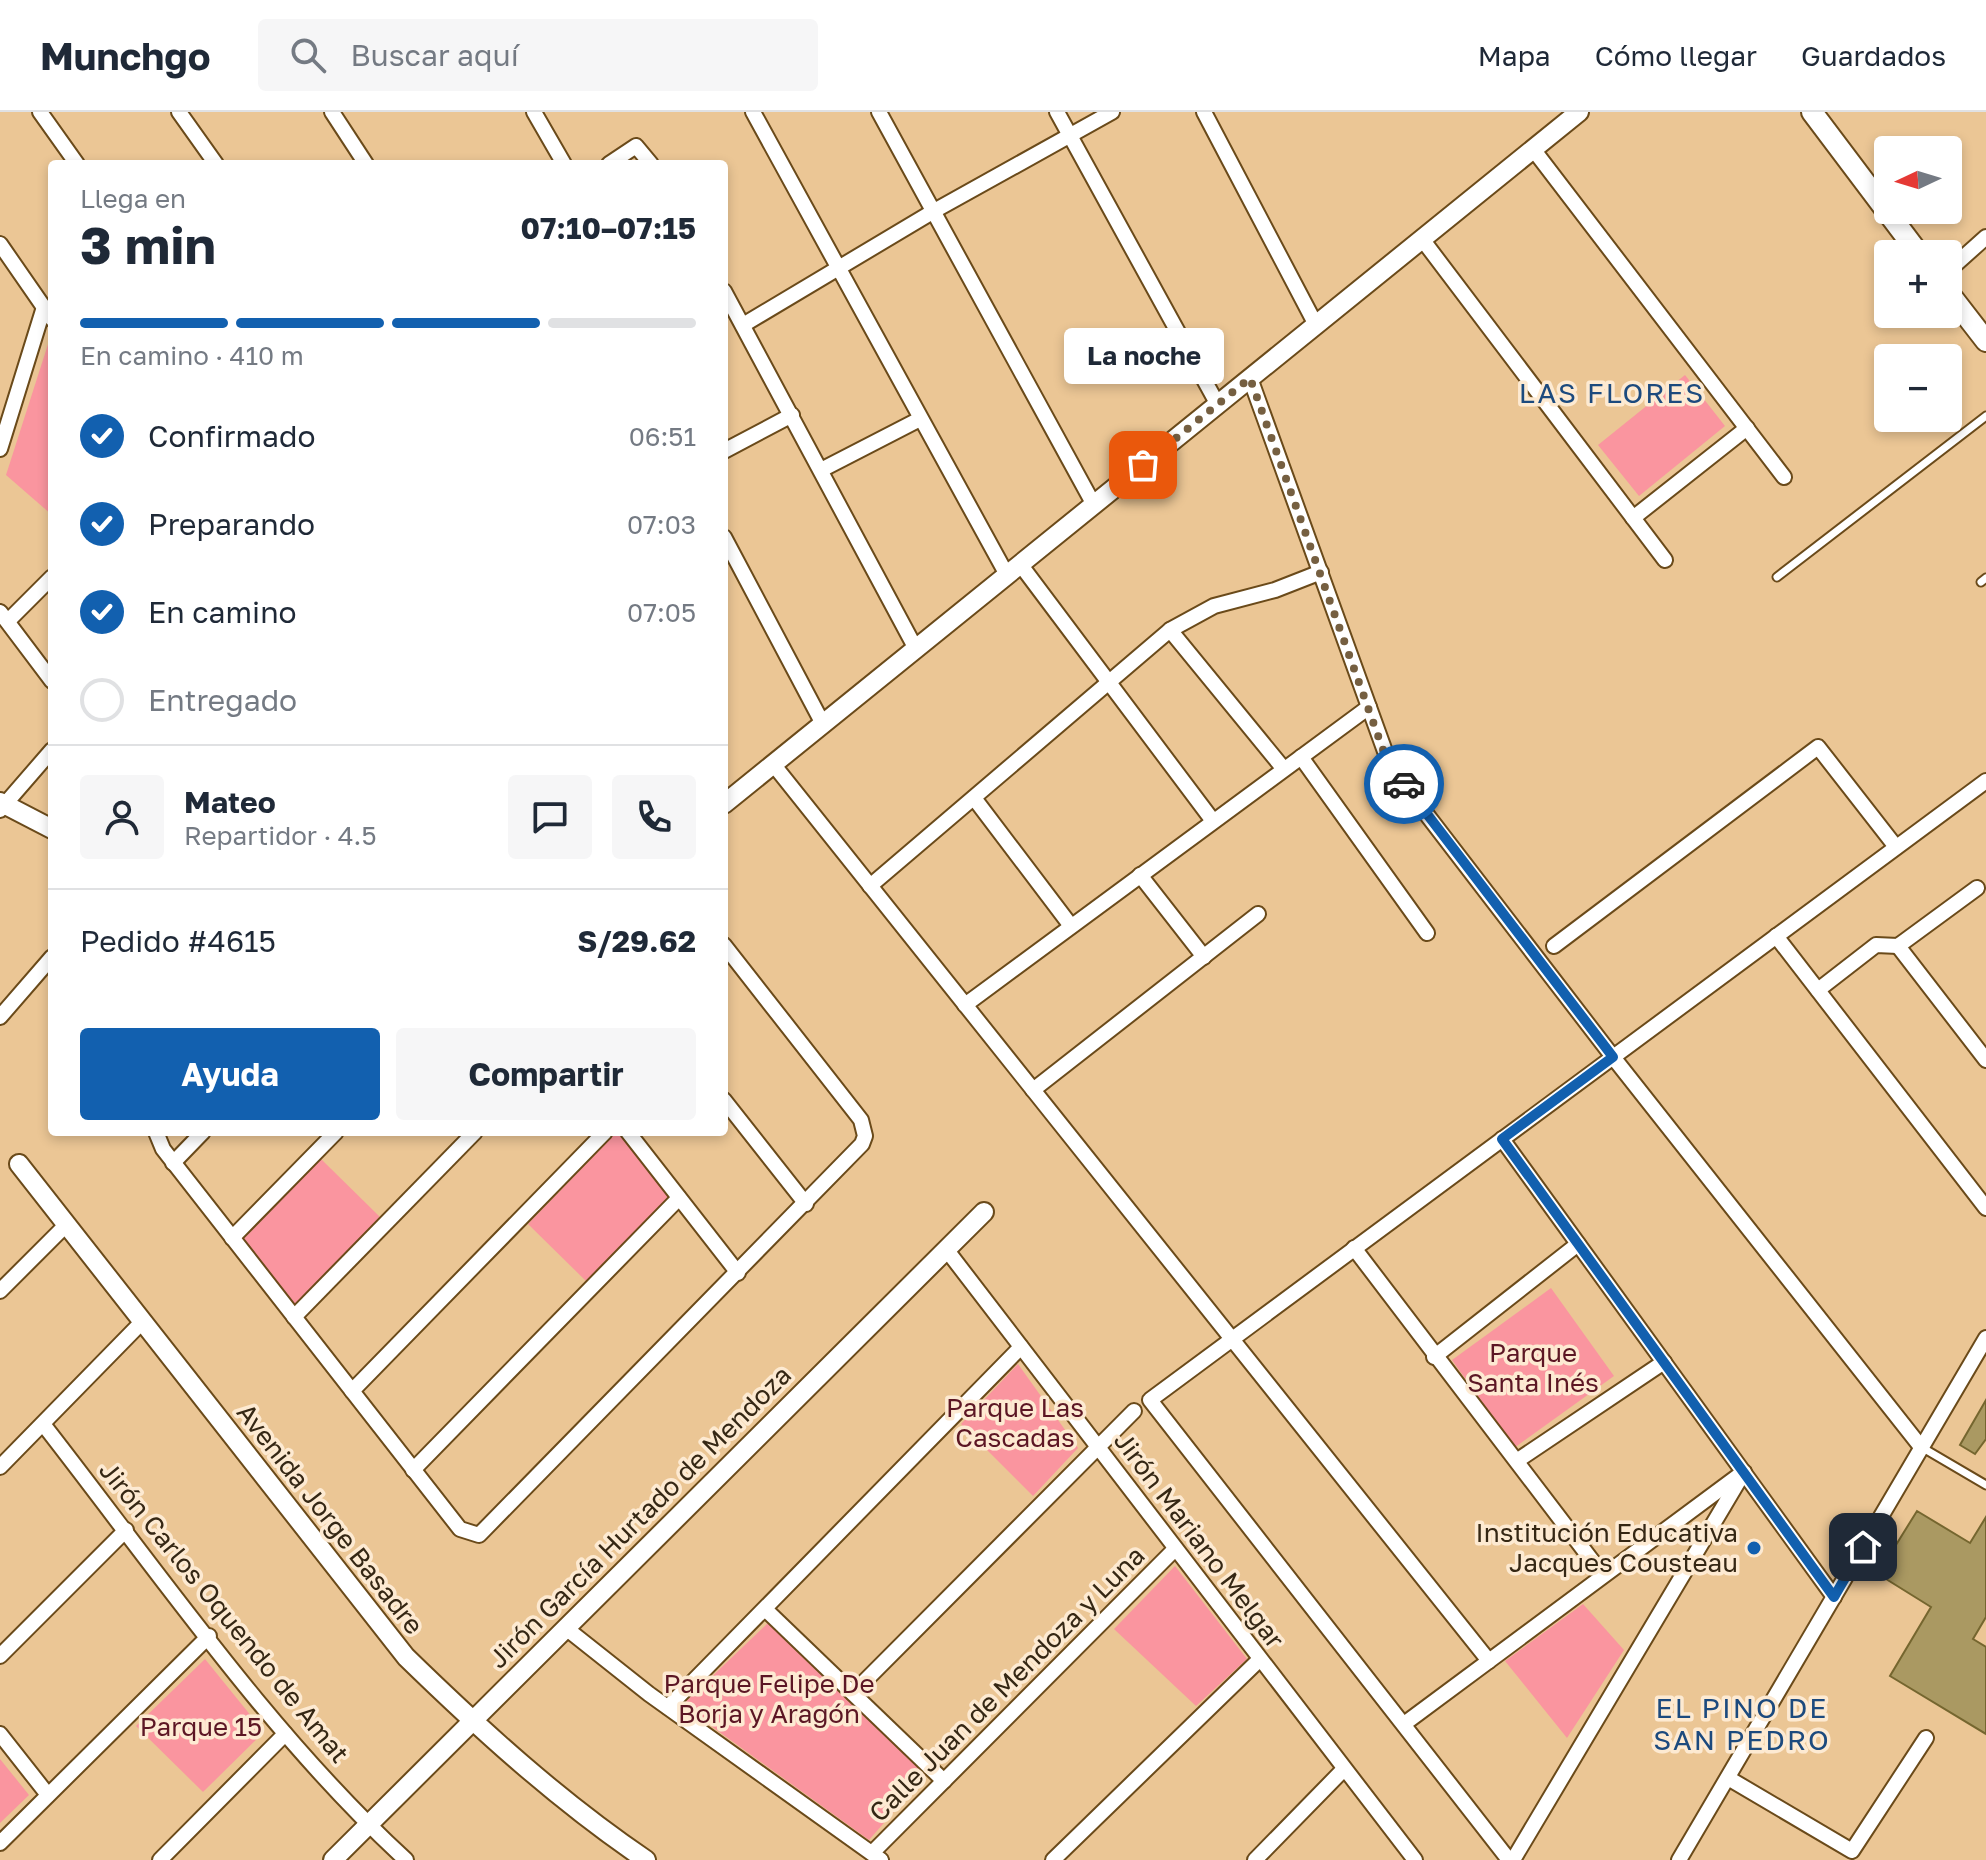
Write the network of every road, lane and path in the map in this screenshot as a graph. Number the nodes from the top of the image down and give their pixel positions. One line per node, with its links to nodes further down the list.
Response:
1 (40, 112): 14 (street)
2 (179, 112): 15 (street)
3 (332, 112): 16 (street)
4 (534, 112): 17 (street)
5 (753, 112): 26 (street)
6 (879, 112): 20 (street)
7 (1057, 112): 12 (street)
8 (1112, 112): 12 (street)
9 (1204, 112): 31 (street)
10 (1579, 112): 13 (street)
11 (1812, 112): 23 (main road)
12 (1069, 135): 20 (street); 34 (street)
13 (1533, 149): 22 (street); 38 (street)
14 (74, 160)
15 (213, 160)
16 (363, 160)
17 (562, 160)
18 (615, 160): 19 (street)
19 (648, 160)
20 (934, 211): 26 (street); 43 (street)
21 (1986, 237): 25 (street)
22 (1422, 239): 31 (street); 44 (street)
23 (1908, 240)
24 (0, 244): 29 (street)
25 (1962, 258)
26 (837, 269): 30 (street); 37 (street)
27 (728, 298): 30 (street)
28 (1962, 310): 32 (main road)
29 (48, 313): 39 (street)
30 (743, 325): 35 (street)
31 (1316, 325): 33 (street)
32 (1986, 341)
33 (1250, 378): 34 (street); 48 (street)
34 (1218, 405): 43 (street)
35 (792, 415): 40 (street); 41 (street)
36 (1986, 416): 49 (lane)
37 (920, 419): 41 (street); 47 (street)
38 (1747, 428): 42 (street); 44 (street)
39 (0, 449)
40 (728, 449)
41 (821, 470): 53 (street)
42 (1784, 477)
43 (1094, 505): 47 (street)
44 (1633, 518): 46 (street)
45 (728, 545): 57 (street)
46 (1665, 560)
47 (1013, 570): 53 (street); 55 (street)
48 (1321, 572): 52 (street); 56 (street)
49 (1777, 577)
50 (48, 580): 51 (street)
51 (4, 617): 54 (street)
52 (1170, 630): 55 (street); 61 (street)
53 (916, 649): 57 (street)
54 (48, 676)
55 (1110, 684): 63 (street); 66 (street)
56 (1369, 707): 59 (street); 84 (street)
57 (823, 724): 60 (street)
58 (48, 754): 65 (street)
59 (1301, 757): 61 (street); 74 (street)
60 (773, 764): 64 (street); 70 (street)
61 (1283, 768): 66 (street)
62 (1986, 781): 68 (street)
63 (974, 798): 70 (street); 73 (street)
64 (728, 801)
65 (1, 807): 67 (street)
66 (1213, 821): 69 (street)
67 (48, 827)
68 (1896, 847): 75 (street); 76 (street)
69 (1140, 875): 73 (street); 79 (street)
70 (870, 886): 82 (street)
71 (1977, 888): 77 (street)
72 (1258, 914): 79 (street)
73 (1071, 926): 82 (street)
74 (1427, 933)
75 (1776, 936): 81 (street); 84 (street)
76 (1554, 946)
77 (1898, 946): 81 (street); 85 (street)
78 (728, 950): 99 (street)
79 (1204, 957): 86 (street)
80 (48, 962): 83 (street)
81 (1818, 990): 98 (street)
82 (965, 1005): 86 (street)
83 (0, 1017)
84 (1613, 1057): 94 (street); 118 (street)
85 (1986, 1060)
86 (1033, 1090): 111 (street)
87 (728, 1105): 99 (street)
88 (158, 1136): 95 (street)
89 (199, 1136): 95 (street)
90 (332, 1136): 102 (street)
91 (471, 1136): 108 (street)
92 (601, 1136): 115 (street)
93 (631, 1136): 97 (street)
94 (1502, 1139): 103 (street); 104 (street)
95 (173, 1163): 102 (street)
96 (19, 1164): 101 (street, Avenida Jorge Basadre)
97 (679, 1198): 106 (street); 122 (street)
98 (1985, 1201)
99 (806, 1204): 106 (street)
100 (984, 1212): 105 (street, Jirón García Hurtado de Mendoza)
101 (67, 1224): 107 (street); 109 (street, Avenida Jorge Basadre)
102 (232, 1238): 108 (street)
103 (1578, 1244): 113 (street); 114 (street)
104 (1354, 1248): 111 (street); 113 (street)
105 (946, 1249): 112 (street, Jirón Mariano Melgar); 130 (street, Jirón García Hurtado de Mendoza)
106 (738, 1273): 122 (street)
107 (0, 1291)
108 (294, 1317): 115 (street)
109 (143, 1321): 117 (street); 137 (street, Avenida Jorge Basadre)
110 (1986, 1338): 118 (street)
111 (1231, 1339): 134 (street); 138 (street)
112 (1021, 1347): 119 (street, Jirón Mariano Melgar); 129 (street)
113 (1434, 1357): 120 (street)
114 (1664, 1362): 120 (street); 123 (street)
115 (352, 1391): 122 (street)
116 (1134, 1411): 119 (street)
117 (43, 1424): 121 (street); 125 (street, Jirón Carlos Oquendo de Amat)
118 (1921, 1447): 124 (lane); 128 (street)
119 (1098, 1448): 126 (street, Jirón Mariano Melgar); 135 (street)
120 (1518, 1460): 127 (street)
121 (0, 1467)
122 (413, 1470)
123 (1744, 1472): 127 (street); 128 (street); 156 (street)
124 (1986, 1485)
125 (126, 1530): 131 (street, Jirón Carlos Oquendo de Amat); 132 (street)
126 (1175, 1549): 133 (street, Jirón Mariano Melgar); 144 (street, Calle Juan de Mendoza y Luna)
127 (1603, 1575): 134 (street)
128 (1834, 1597): 143 (street)
129 (765, 1609): 135 (street); 136 (street)
130 (567, 1629): 136 (street); 137 (street, Jirón García Hurtado de Mendoza)
131 (209, 1636): 140 (street, Jirón Carlos Oquendo de Amat); 145 (street)
132 (0, 1656)
133 (1259, 1660): 142 (street, Jirón Mariano Melgar); 153 (street)
134 (1489, 1661): 138 (street)
135 (853, 1693): 144 (street)
136 (668, 1707): 148 (street)
137 (471, 1721): 146 (street, Jirón García Hurtado de Mendoza); 152 (street, Avenida Jorge Basadre)
138 (1404, 1724): 156 (street)
139 (0, 1734): 145 (street)
140 (285, 1734): 146 (street, Jirón Carlos Oquendo de Amat); 149 (street)
141 (1926, 1738): 143 (street)
142 (1344, 1769): 154 (street); 155 (street, Jirón Mariano Melgar)
143 (1728, 1778): 157 (street)
144 (944, 1781): 148 (street, Calle Juan de Mendoza y Luna)
145 (48, 1795): 147 (street)
146 (368, 1825): 150 (street, Jirón García Hurtado de Mendoza); 151 (street, Jirón Carlos Oquendo de Amat)
147 (0, 1843)
148 (877, 1857)
149 (160, 1860)
150 (333, 1860)
151 (406, 1860)
152 (646, 1860)
153 (1053, 1860)
154 (1255, 1860)
155 (1415, 1860)
156 (1511, 1860)
157 (1679, 1860)

